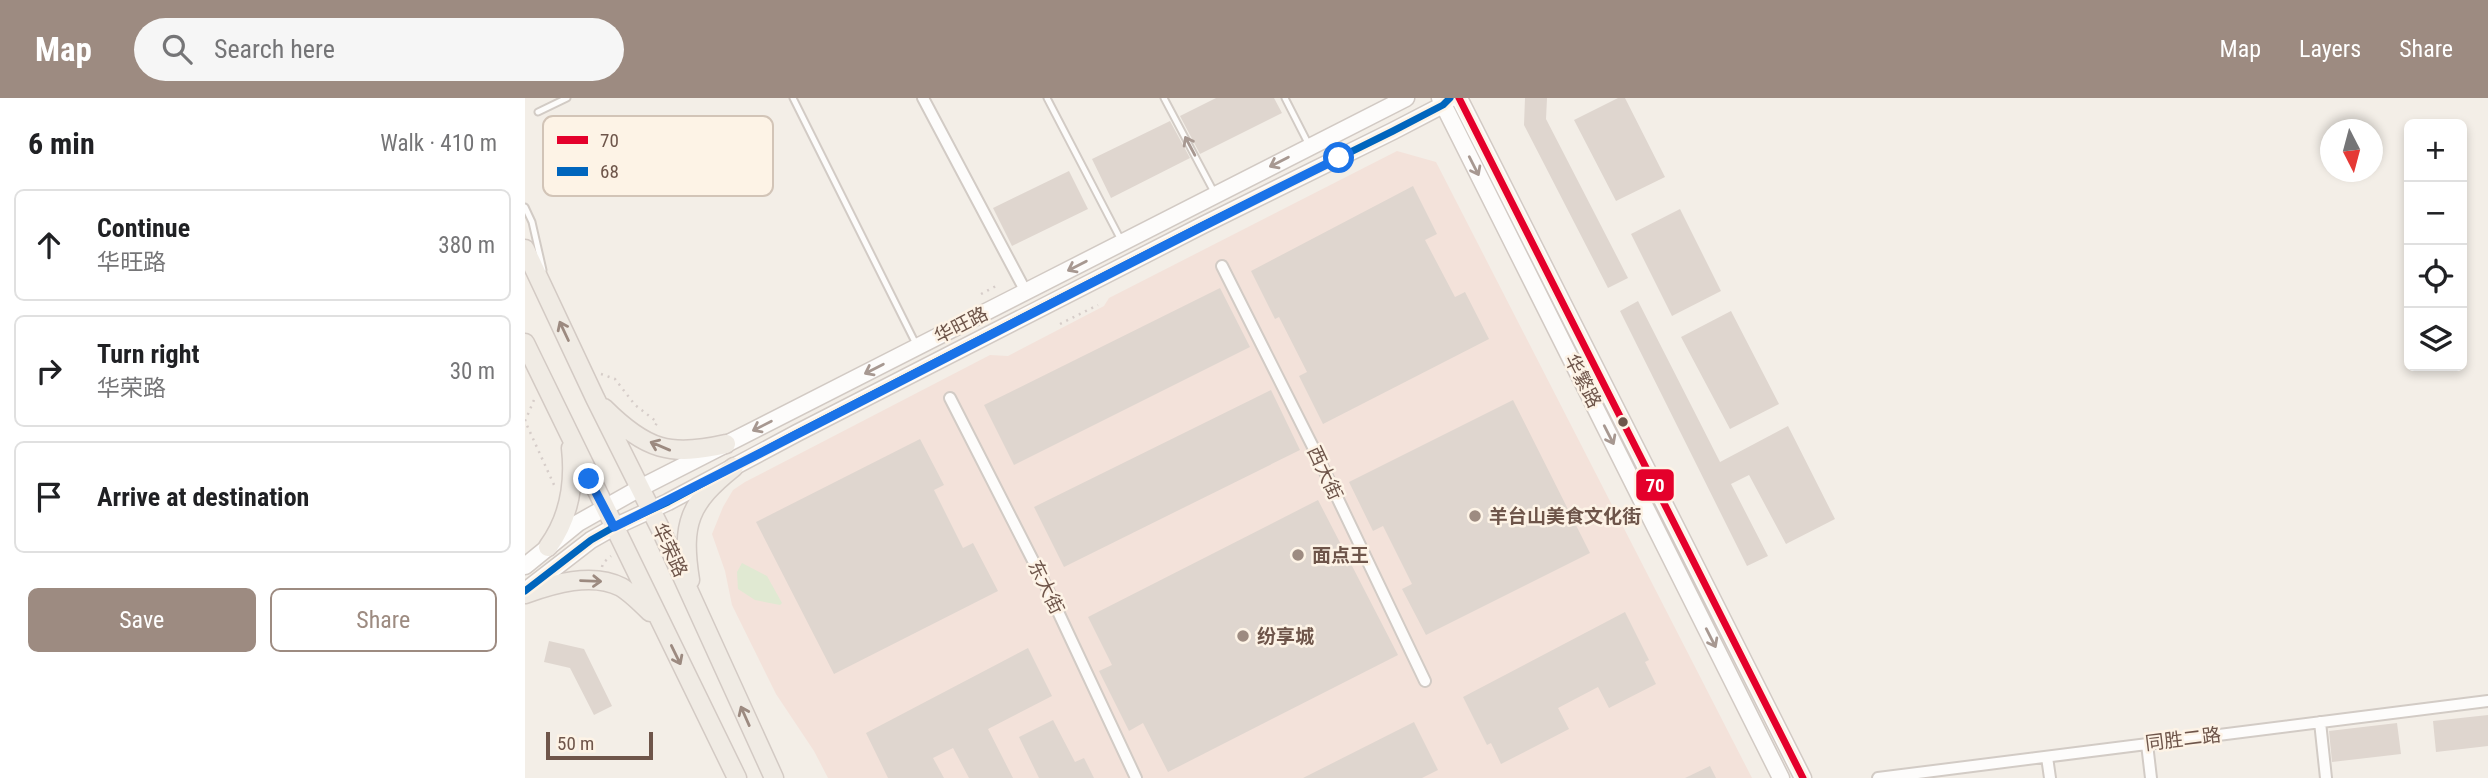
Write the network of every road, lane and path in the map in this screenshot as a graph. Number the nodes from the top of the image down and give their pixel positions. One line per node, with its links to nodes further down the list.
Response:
1 (567, 98): 10 (lane)
2 (793, 98): 24 (lane)
3 (923, 98): 18 (street)
4 (1047, 98): 14 (lane)
5 (1164, 98): 12 (lane, one-way to 5)
6 (1285, 98): 11 (lane)
7 (1406, 98): 11 (main road, 华旺路)
8 (1459, 98): 54 (main road, 华繁路)
9 (1444, 100): 32 (main road, 华旺路); 53 (main road, 华繁路, one-way to 53)
10 (538, 112)
11 (1310, 147): 12 (main road, 华旺路, one-way to 12)
12 (1215, 195): 14 (main road, 华旺路)
13 (525, 207): 19 (lane)
14 (1122, 242): 18 (main road, 华旺路, one-way to 18)
15 (525, 249): 19 (main road, 华荣路)
16 (1222, 266): 45 (street, 西大街)
17 (998, 285): 20 (path)
18 (1025, 292): 24 (main road, 华旺路)
19 (547, 294): 26 (main road, 华荣路, one-way to 19)
20 (981, 294)
21 (1098, 305): 22 (path)
22 (1060, 324)
23 (525, 343): 30 (main road, 华荣路)
24 (918, 346): 31 (main road, 华旺路, one-way to 31)
25 (615, 379): 29 (path)
26 (595, 398): 31 (main road, one-way to 26); 33 (main road, 华荣路)
27 (950, 398): 52 (street, 东大街)
28 (525, 421): 34 (path)
29 (652, 433)
30 (570, 438): 35 (main road, 华荣路); 38 (main road)
31 (726, 444): 33 (main road, 华旺路)
32 (734, 467): 36 (main road, 华旺路); 43 (main road)
33 (640, 488): 35 (main road, 华旺路); 36 (main road, 华荣路)
34 (556, 491)
35 (603, 508): 37 (main road, 华荣路); 38 (main road, 华旺路)
36 (651, 509): 37 (main road, 华旺路); 43 (main road, 华荣路)
37 (614, 527): 42 (main road, 华旺路); 44 (main road, 华荣路)
38 (548, 547): 41 (main road, 华旺路)
39 (613, 554): 40 (path)
40 (598, 555)
41 (525, 566)
42 (525, 593): 44 (main road, one-way to 44)
43 (693, 601): 51 (main road, 华荣路, one-way to 43)
44 (659, 620): 50 (main road, 华荣路, one-way to 50)
45 (1425, 681)
46 (2488, 701): 47 (street, 同胜二路)
47 (2320, 722): 48 (street, 同胜二路); 58 (street)
48 (2147, 744): 49 (street, 同胜二路); 57 (street)
49 (2047, 757): 55 (street, 同胜二路); 56 (street)
50 (737, 778)
51 (774, 778)
52 (1136, 778)
53 (1781, 778)
54 (1803, 778)
55 (1878, 778)
56 (2050, 778)
57 (2151, 778)
58 (2326, 778)

